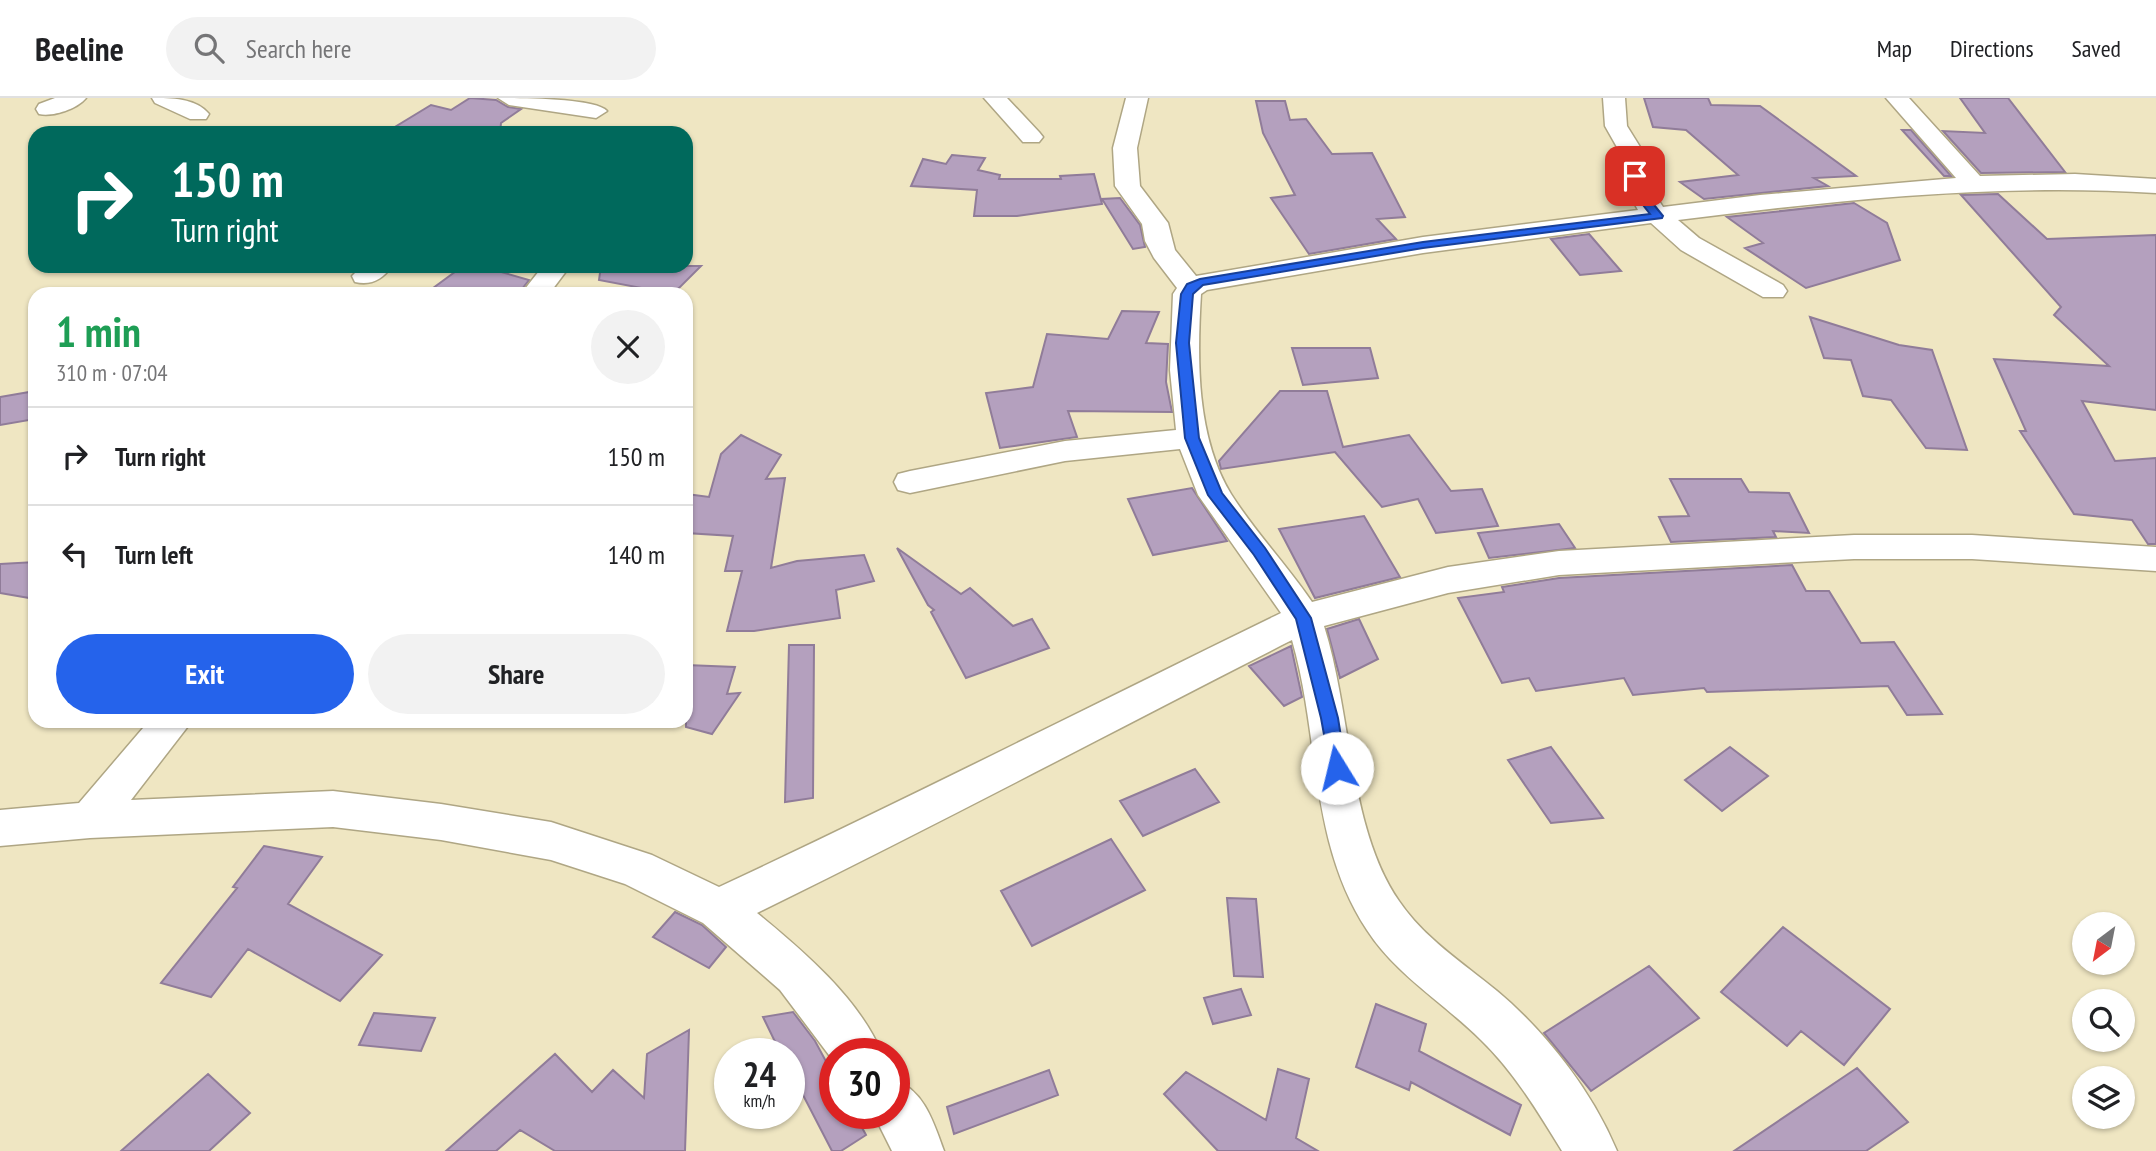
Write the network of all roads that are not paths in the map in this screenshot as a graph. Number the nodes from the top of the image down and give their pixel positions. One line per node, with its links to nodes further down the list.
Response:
1 (75, 98): 9 (street)
2 (163, 98): 10 (street)
3 (509, 98): 8 (street)
4 (995, 98): 12 (street)
5 (1137, 98): 18 (street)
6 (1614, 98): 15 (street)
7 (1897, 98): 13 (street)
8 (605, 104): 11 (street)
9 (47, 109)
10 (198, 114)
11 (575, 126)
12 (1031, 137)
13 (1975, 185): 14 (street); 15 (street)
14 (2156, 186)
15 (1658, 216): 18 (street); 19 (street)
16 (552, 273): 17 (street)
17 (540, 287)
18 (1191, 287): 20 (street)
19 (1773, 291)
20 (1192, 438): 21 (street); 23 (street)
21 (910, 482)
22 (2156, 559): 23 (street)
23 (1303, 618): 27 (street); 31 (street)
24 (166, 728): 25 (street)
25 (90, 820): 26 (street); 27 (street)
26 (0, 828)
27 (719, 909): 28 (street)
28 (846, 1038)
29 (910, 1129): 30 (street)
30 (918, 1151)
31 (1591, 1151)

